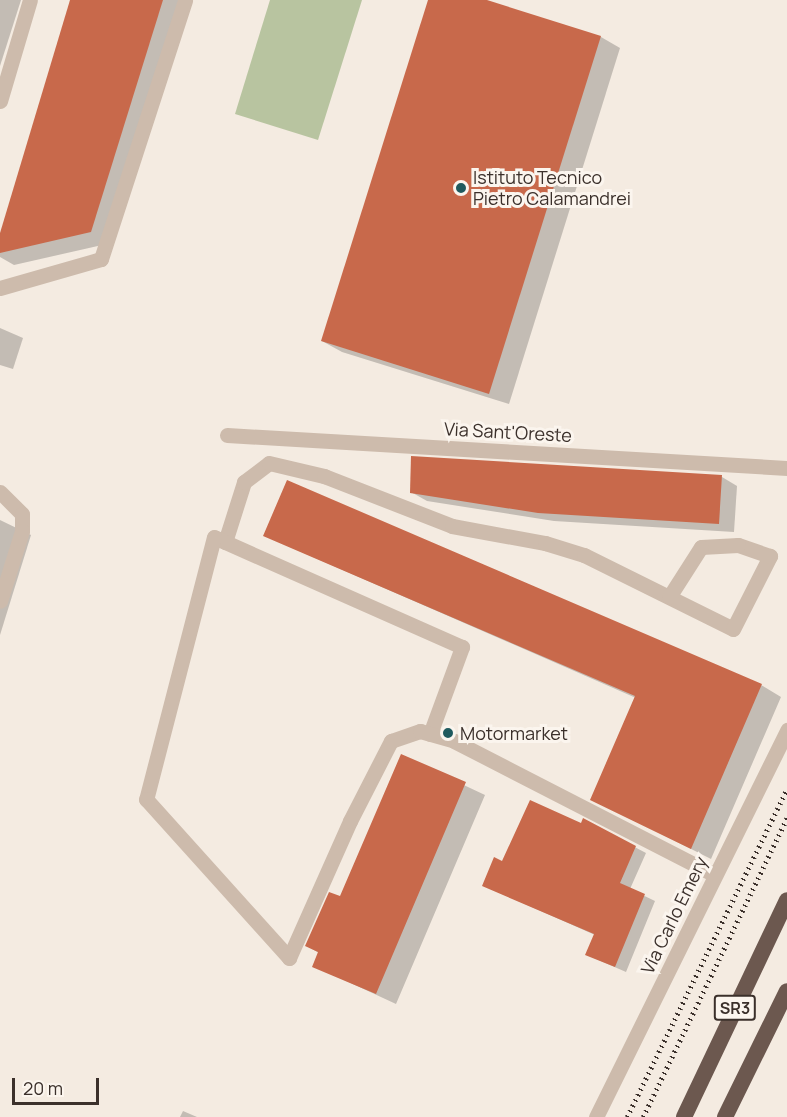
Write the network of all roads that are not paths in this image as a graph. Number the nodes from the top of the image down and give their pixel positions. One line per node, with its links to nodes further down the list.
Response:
1 (30, 0): 3 (street)
2 (185, 0): 4 (street)
3 (0, 101)
4 (0, 288)
5 (227, 435): 6 (street, Via Sant'Oreste)
6 (787, 468)
7 (0, 492): 10 (street)
8 (225, 542): 9 (street); 12 (street); 12 (street)
9 (669, 597): 9 (street)
10 (0, 601)
11 (787, 730): 13 (street, Via Carlo Emery)
12 (430, 734): 13 (street)
13 (716, 875): 16 (street, Via Carlo Emery)
14 (787, 900): 17 (highway, SR3)
15 (787, 991): 18 (highway, SR3)
16 (596, 1117)
17 (684, 1117)
18 (725, 1117)

